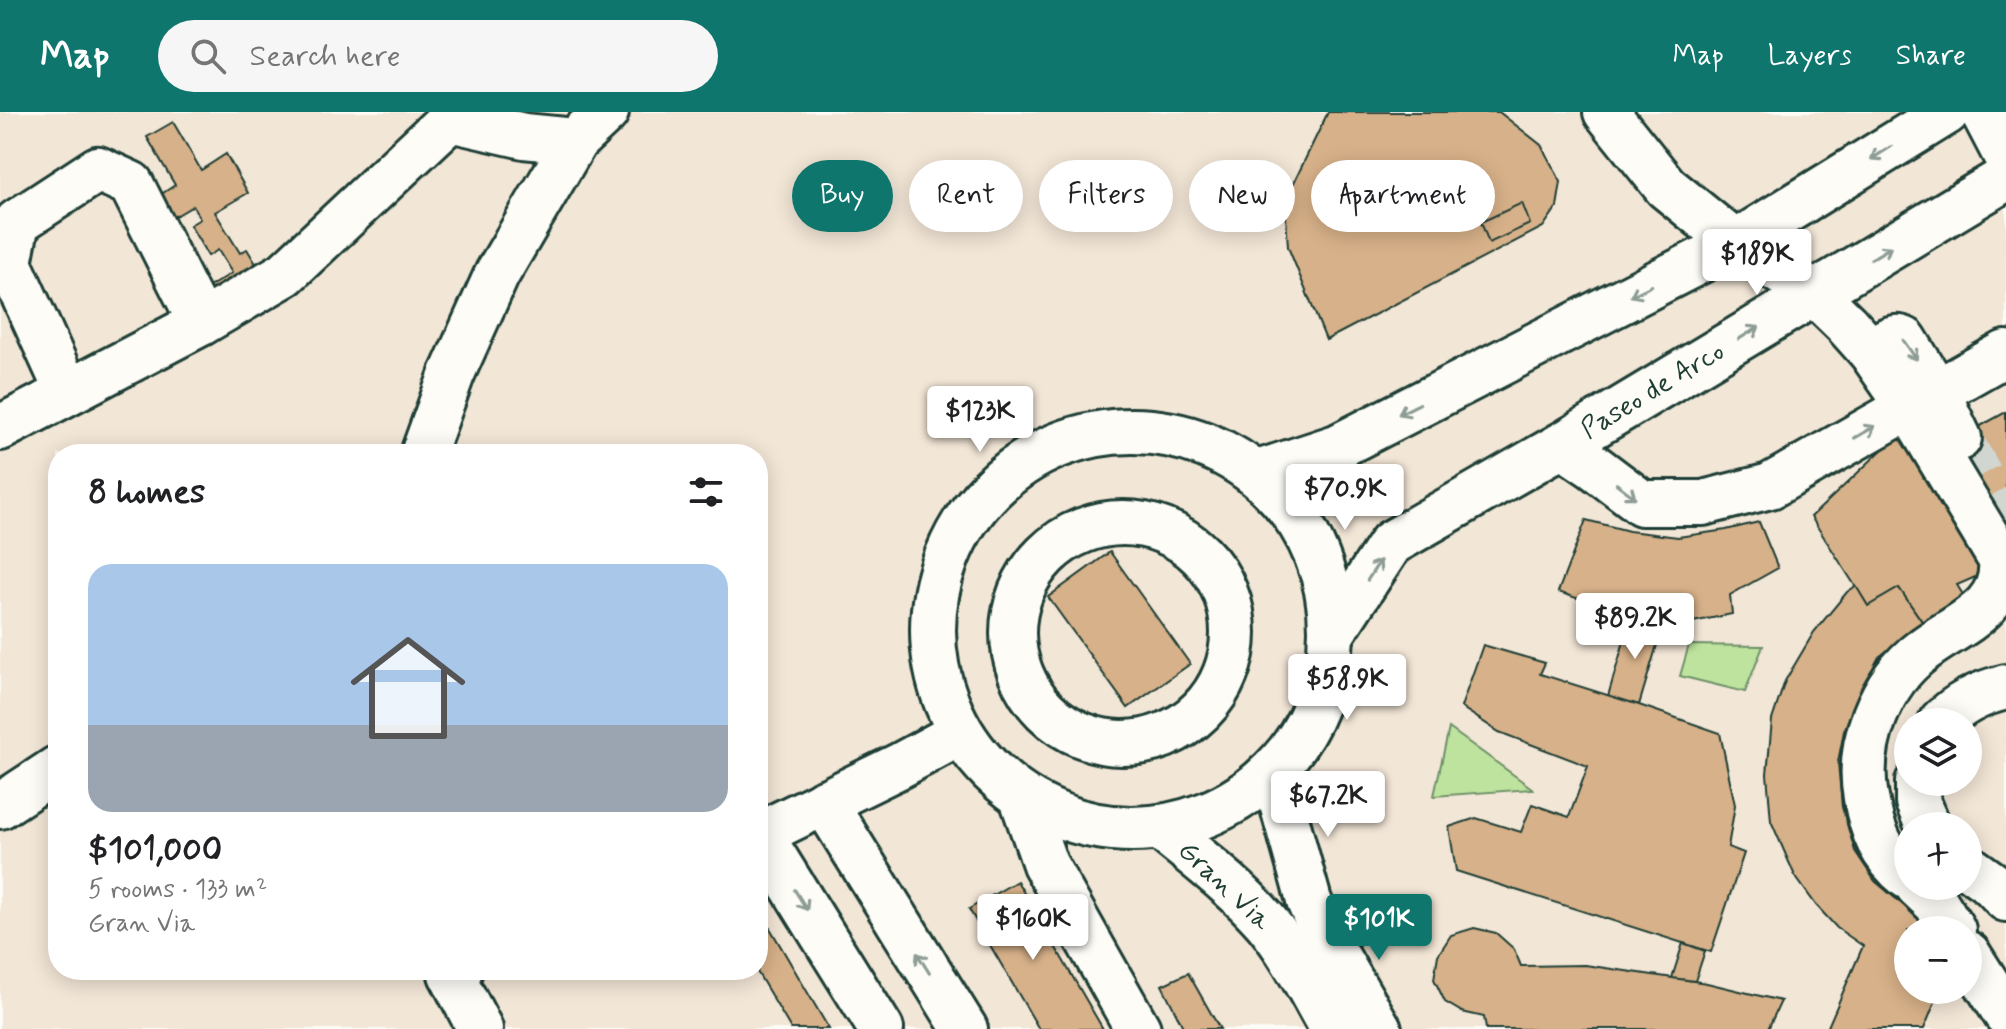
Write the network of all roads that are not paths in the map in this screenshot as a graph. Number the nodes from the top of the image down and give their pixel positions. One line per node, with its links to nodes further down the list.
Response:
1 (606, 112): 6 (street)
2 (1606, 112): 9 (street)
3 (1947, 112): 9 (street, one-way to 9)
4 (1983, 112): 7 (street)
5 (450, 114): 6 (street); 12 (street)
6 (575, 141): 18 (street)
7 (2006, 156)
8 (2006, 178): 11 (street, Paseo de Arco, one-way to 8)
9 (1735, 243): 11 (street); 20 (street, one-way to 20)
10 (5, 265): 12 (street); 14 (street)
11 (1814, 293): 15 (street, one-way to 15); 19 (street, Paseo de Arco, one-way to 11)
12 (201, 323): 14 (street)
13 (2006, 353): 15 (street)
14 (67, 391): 16 (street)
15 (1923, 399): 17 (street); 19 (street, one-way to 15); 34 (street)
16 (0, 428)
17 (1959, 438)
18 (427, 444)
19 (1562, 445): 21 (street, Paseo de Arco, one-way to 19)
20 (1258, 473): 21 (street); 25 (street)
21 (1331, 635): 26 (street)
22 (2006, 687): 24 (street)
23 (1030, 693): 23 (street)
24 (1956, 708)
25 (960, 733): 28 (street); 29 (street)
26 (1273, 771): 31 (street); 45 (street, Gran Via)
27 (48, 775): 30 (street)
28 (1022, 798): 31 (street); 43 (street)
29 (824, 802): 32 (street); 42 (street, one-way to 29)
30 (0, 806)
31 (1161, 828): 44 (street, Gran Via)
32 (768, 830)
33 (768, 848): 41 (street, one-way to 41)
34 (1894, 866)
35 (1982, 877): 36 (street)
36 (2006, 899)
37 (1982, 976): 39 (street)
38 (454, 980): 40 (street)
39 (2006, 1014)
40 (480, 1029)
41 (881, 1029)
42 (965, 1029)
43 (1138, 1029)
44 (1332, 1029)
45 (1379, 1029)

